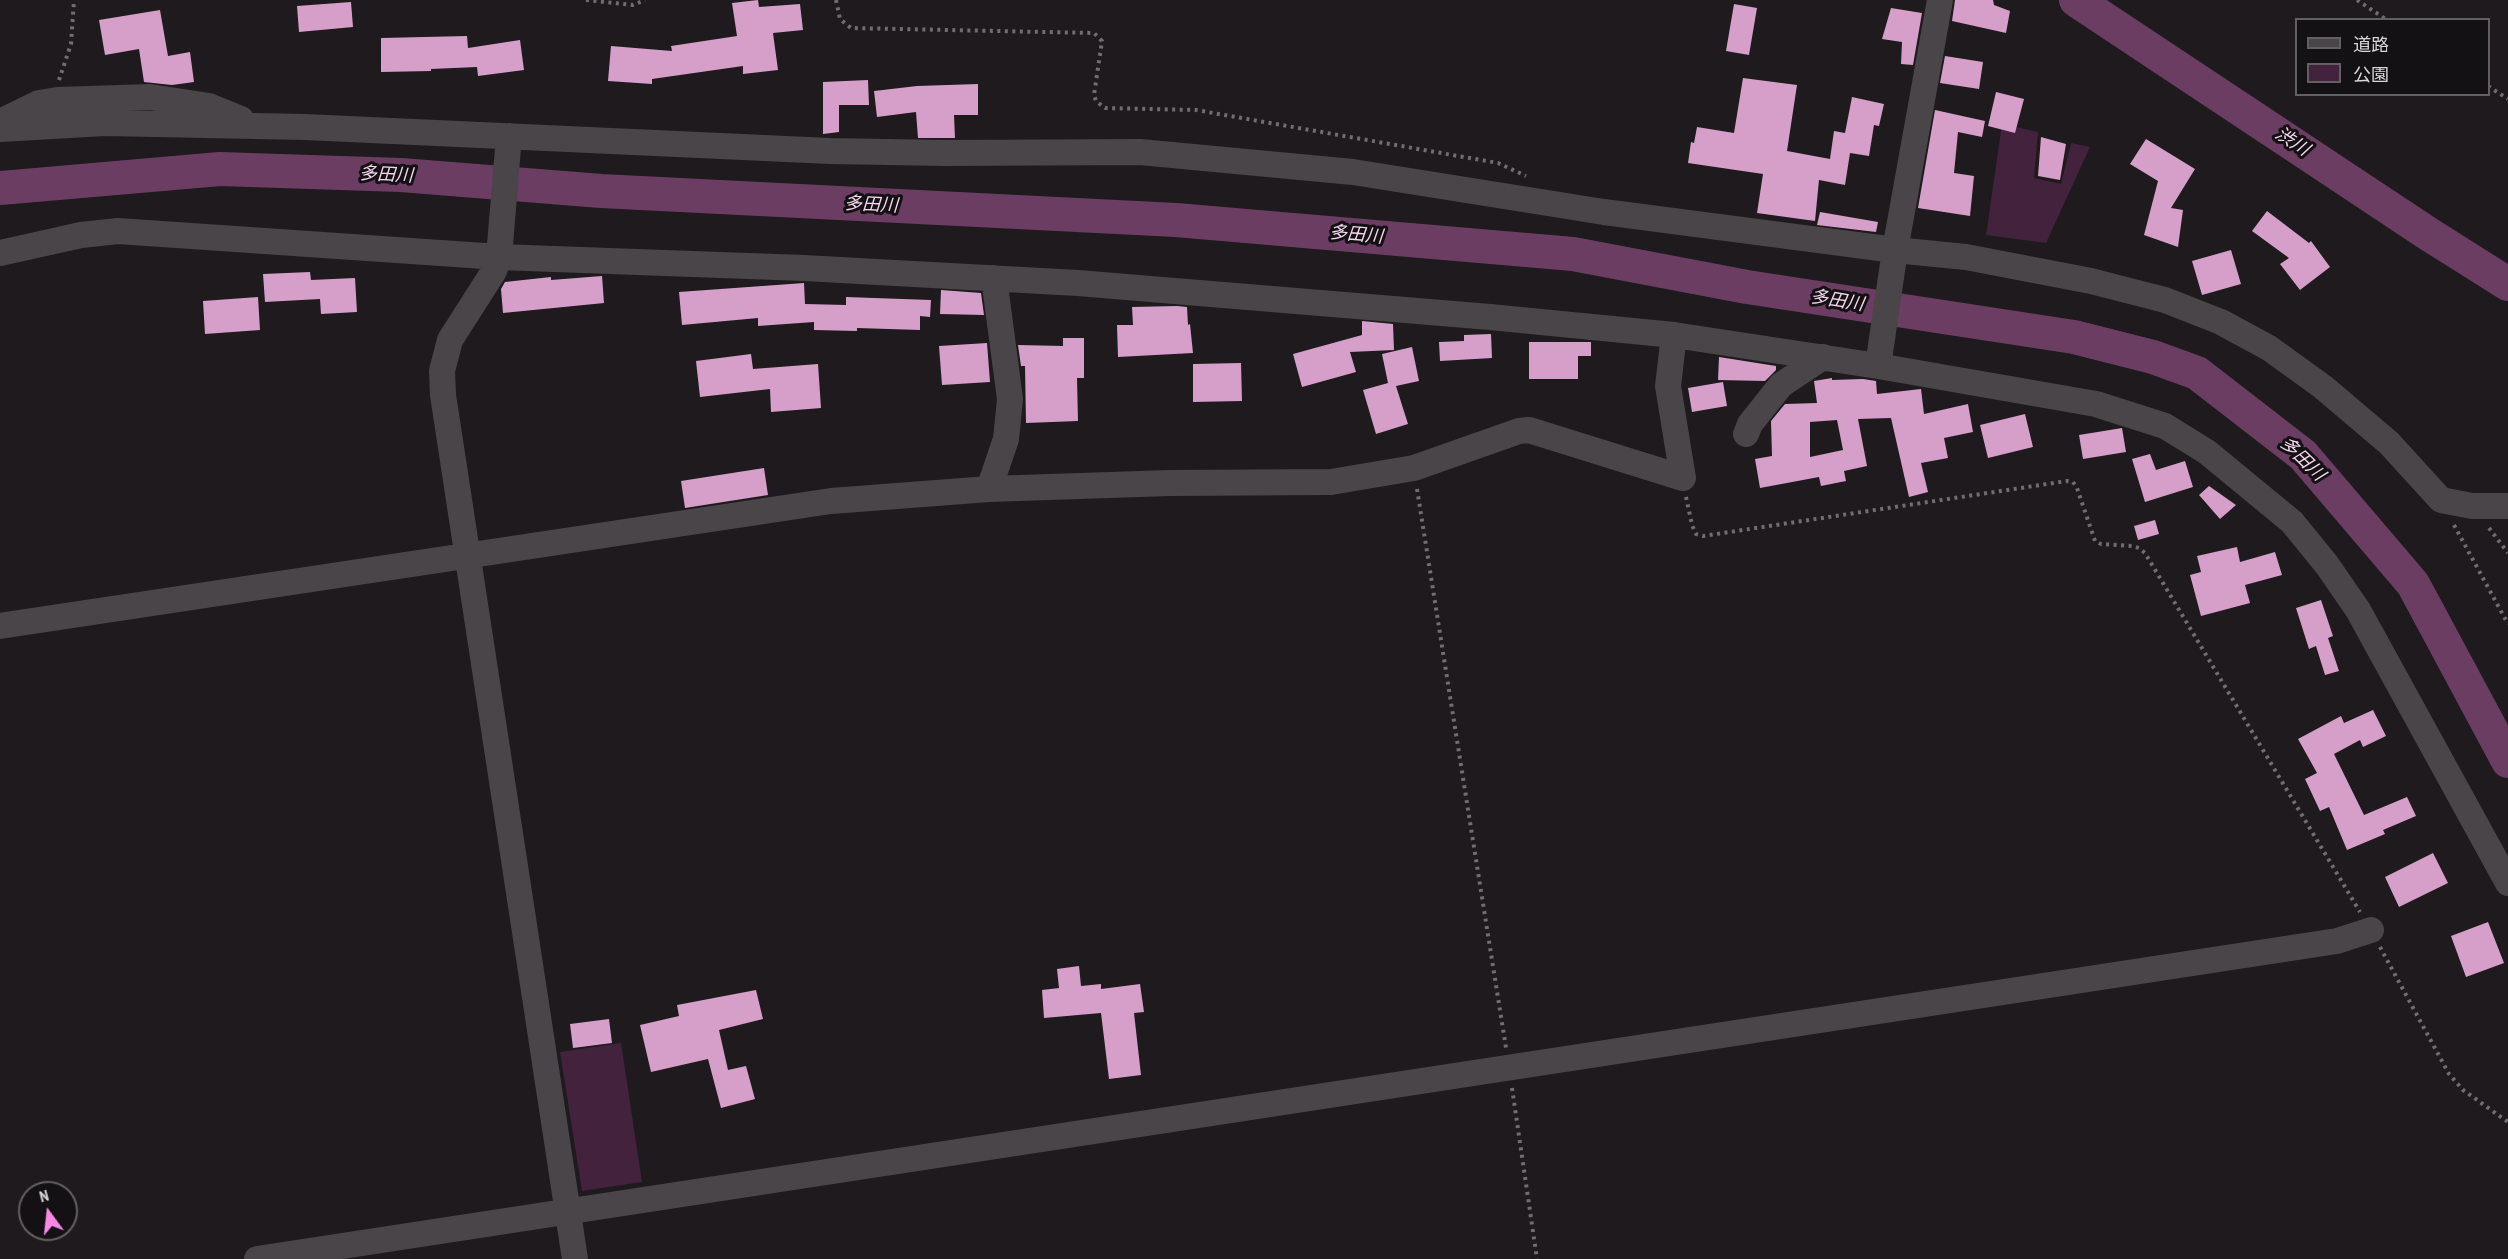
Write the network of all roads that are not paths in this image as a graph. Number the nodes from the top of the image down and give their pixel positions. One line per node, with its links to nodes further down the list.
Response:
1 (1940, 0): 8 (street)
2 (0, 122): 3 (street)
3 (259, 126): 4 (street); 5 (street)
4 (0, 129)
5 (509, 142): 6 (street); 8 (street)
6 (500, 251): 7 (street); 9 (street); 16 (street)
7 (0, 253)
8 (1894, 255): 12 (street); 15 (street)
9 (994, 278): 10 (street); 14 (street)
10 (1674, 334): 11 (street); 14 (street)
11 (1823, 357): 12 (street); 13 (street)
12 (1880, 359): 18 (street)
13 (1746, 434)
14 (989, 489): 16 (street)
15 (2508, 506)
16 (466, 556): 17 (street); 20 (street)
17 (0, 626)
18 (2508, 883)
19 (2371, 930): 20 (street)
20 (568, 1211): 21 (street); 22 (street)
21 (257, 1259)
22 (575, 1259)

